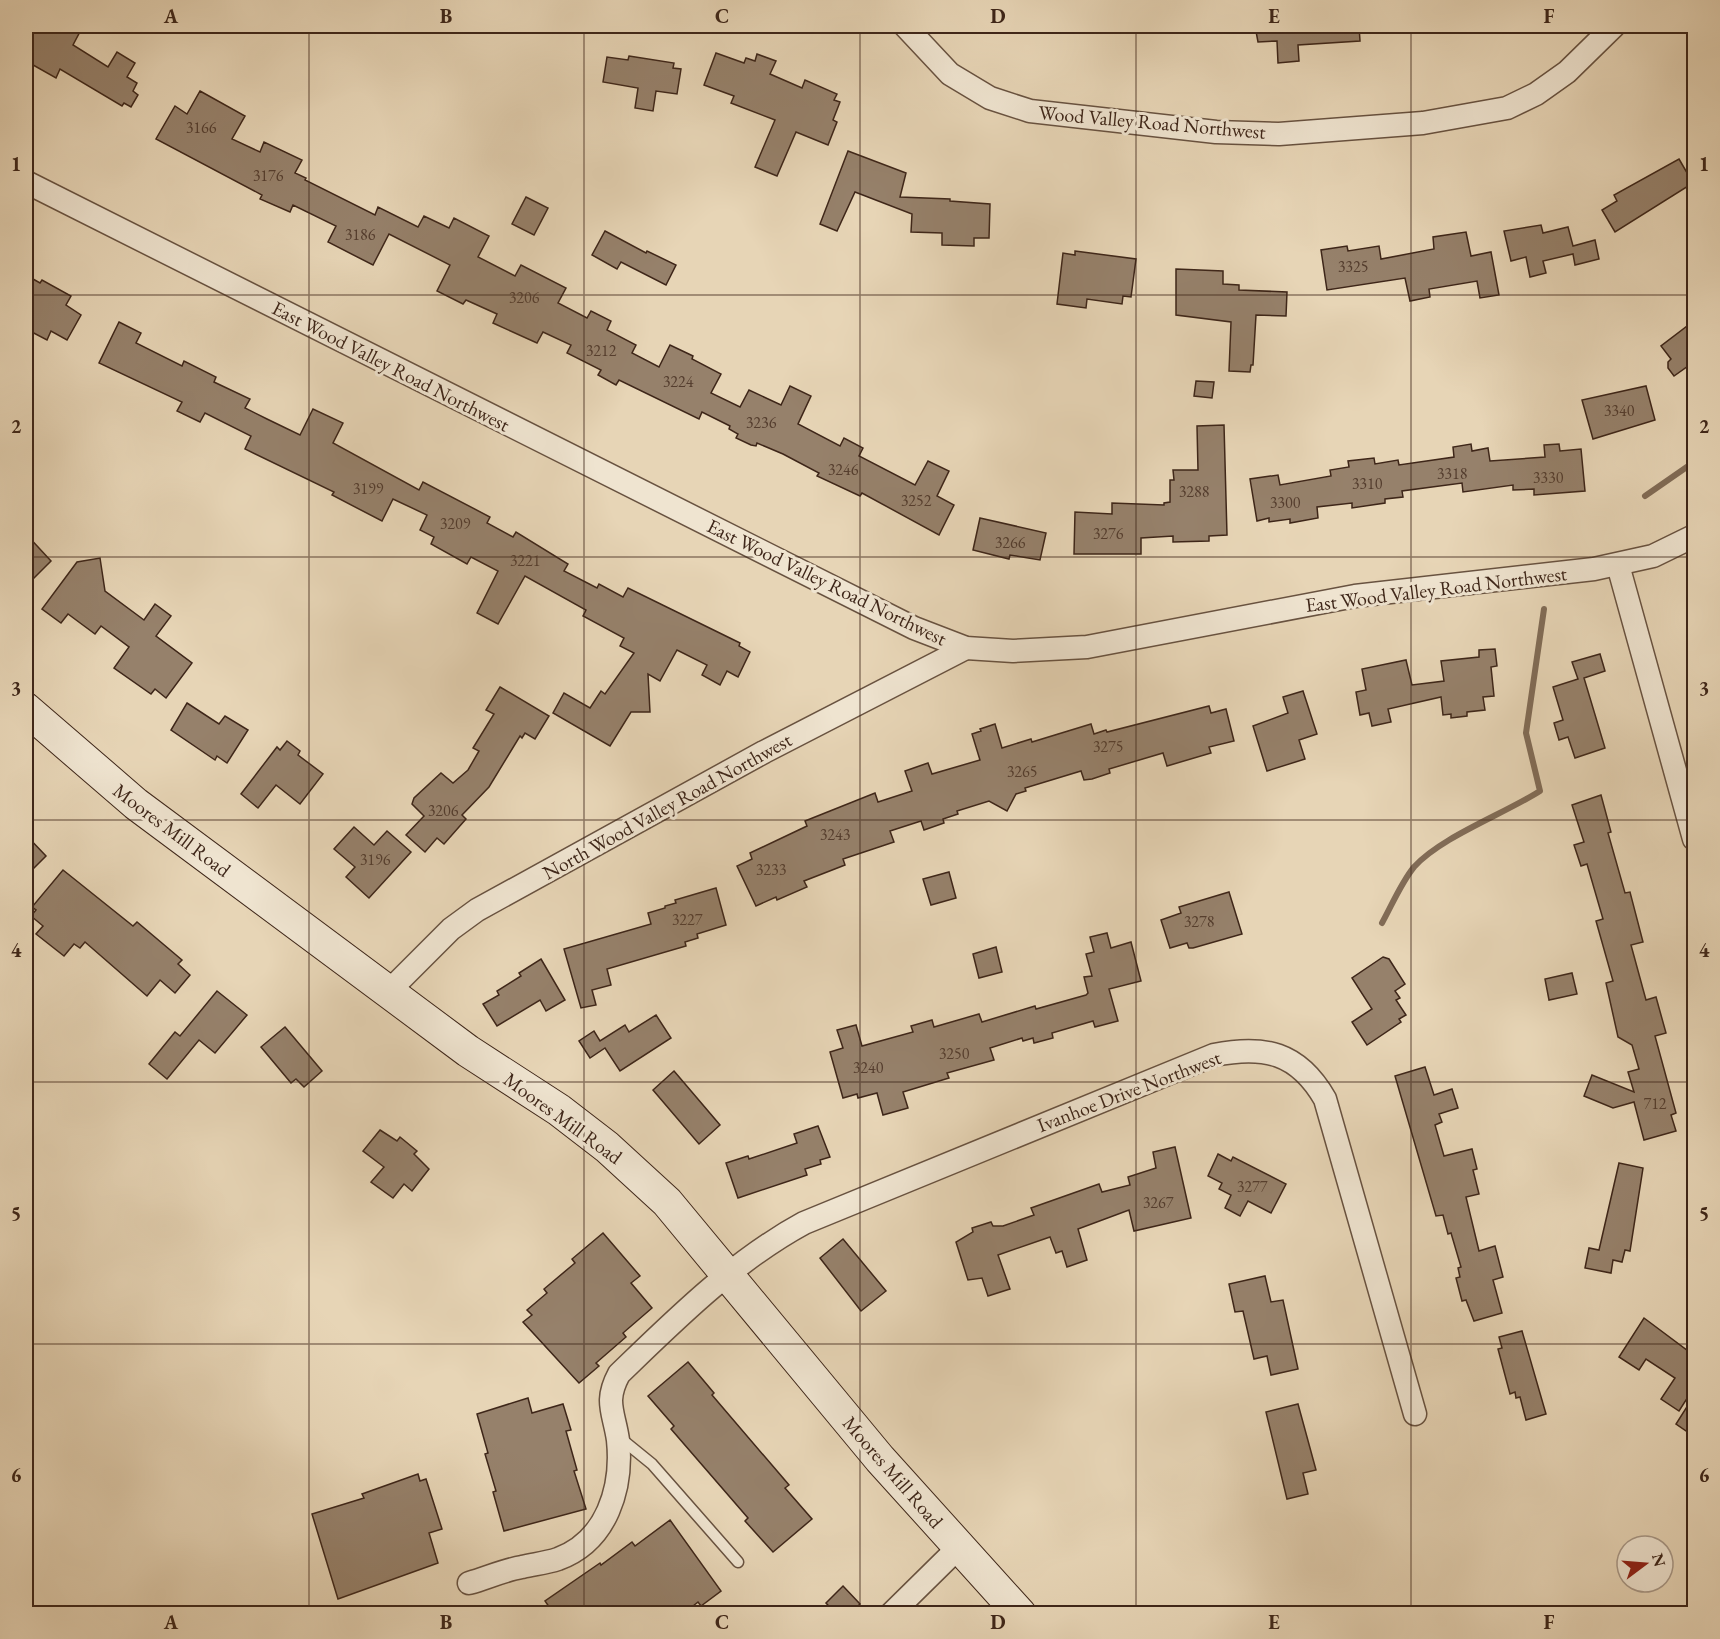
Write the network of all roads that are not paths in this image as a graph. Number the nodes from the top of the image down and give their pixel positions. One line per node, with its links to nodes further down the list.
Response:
1 (904, 26): 2 (street, Wood Valley Road Northwest)
2 (1614, 26)
3 (26, 182): 6 (street, East Wood Valley Road Northwest)
4 (1695, 536): 5 (street, East Wood Valley Road Northwest)
5 (1618, 565): 6 (street, East Wood Valley Road Northwest); 8 (street)
6 (966, 648): 9 (street, North Wood Valley Road Northwest)
7 (26, 709): 9 (street, Moores Mill Road)
8 (1695, 839)
9 (388, 992): 10 (street, Moores Mill Road)
10 (728, 1274): 11 (street, Ivanhoe Drive Northwest); 12 (street, Ivanhoe Drive Northwest); 13 (street, Moores Mill Road)
11 (1415, 1414)
12 (617, 1436): 14 (lane); 15 (street, Ivanhoe Drive Northwest)
13 (959, 1547): 16 (street); 17 (street, Moores Mill Road)
14 (738, 1562)
15 (469, 1583)
16 (891, 1614)
17 (1020, 1614)

